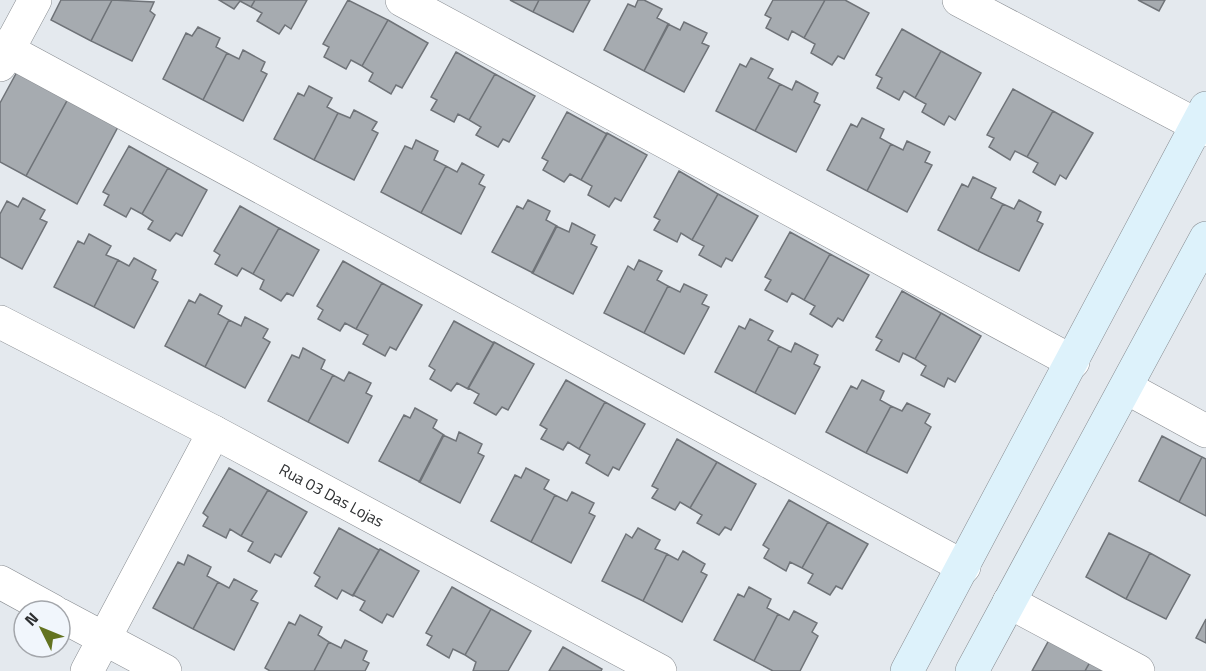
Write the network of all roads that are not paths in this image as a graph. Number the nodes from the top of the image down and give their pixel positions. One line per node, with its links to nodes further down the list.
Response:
1 (34, 0): 4 (street)
2 (402, 0): 8 (street)
3 (959, 0): 5 (street)
4 (3, 54): 12 (street)
5 (1203, 121): 8 (street)
6 (1206, 238): 9 (street)
7 (0, 322): 11 (street, Rua 03 Das Lojas)
8 (1073, 362): 12 (street)
9 (1127, 388): 10 (street); 15 (street)
10 (1206, 430)
11 (214, 432): 17 (street); 20 (street, Rua 03 Das Lojas)
12 (964, 567): 21 (street)
13 (0, 582): 14 (street)
14 (31, 599)
15 (1009, 602): 22 (street); 23 (street)
16 (72, 622): 17 (street)
17 (104, 639): 18 (street); 19 (street)
18 (87, 671)
19 (165, 671)
20 (660, 671)
21 (907, 671)
22 (972, 671)
23 (1138, 671)

